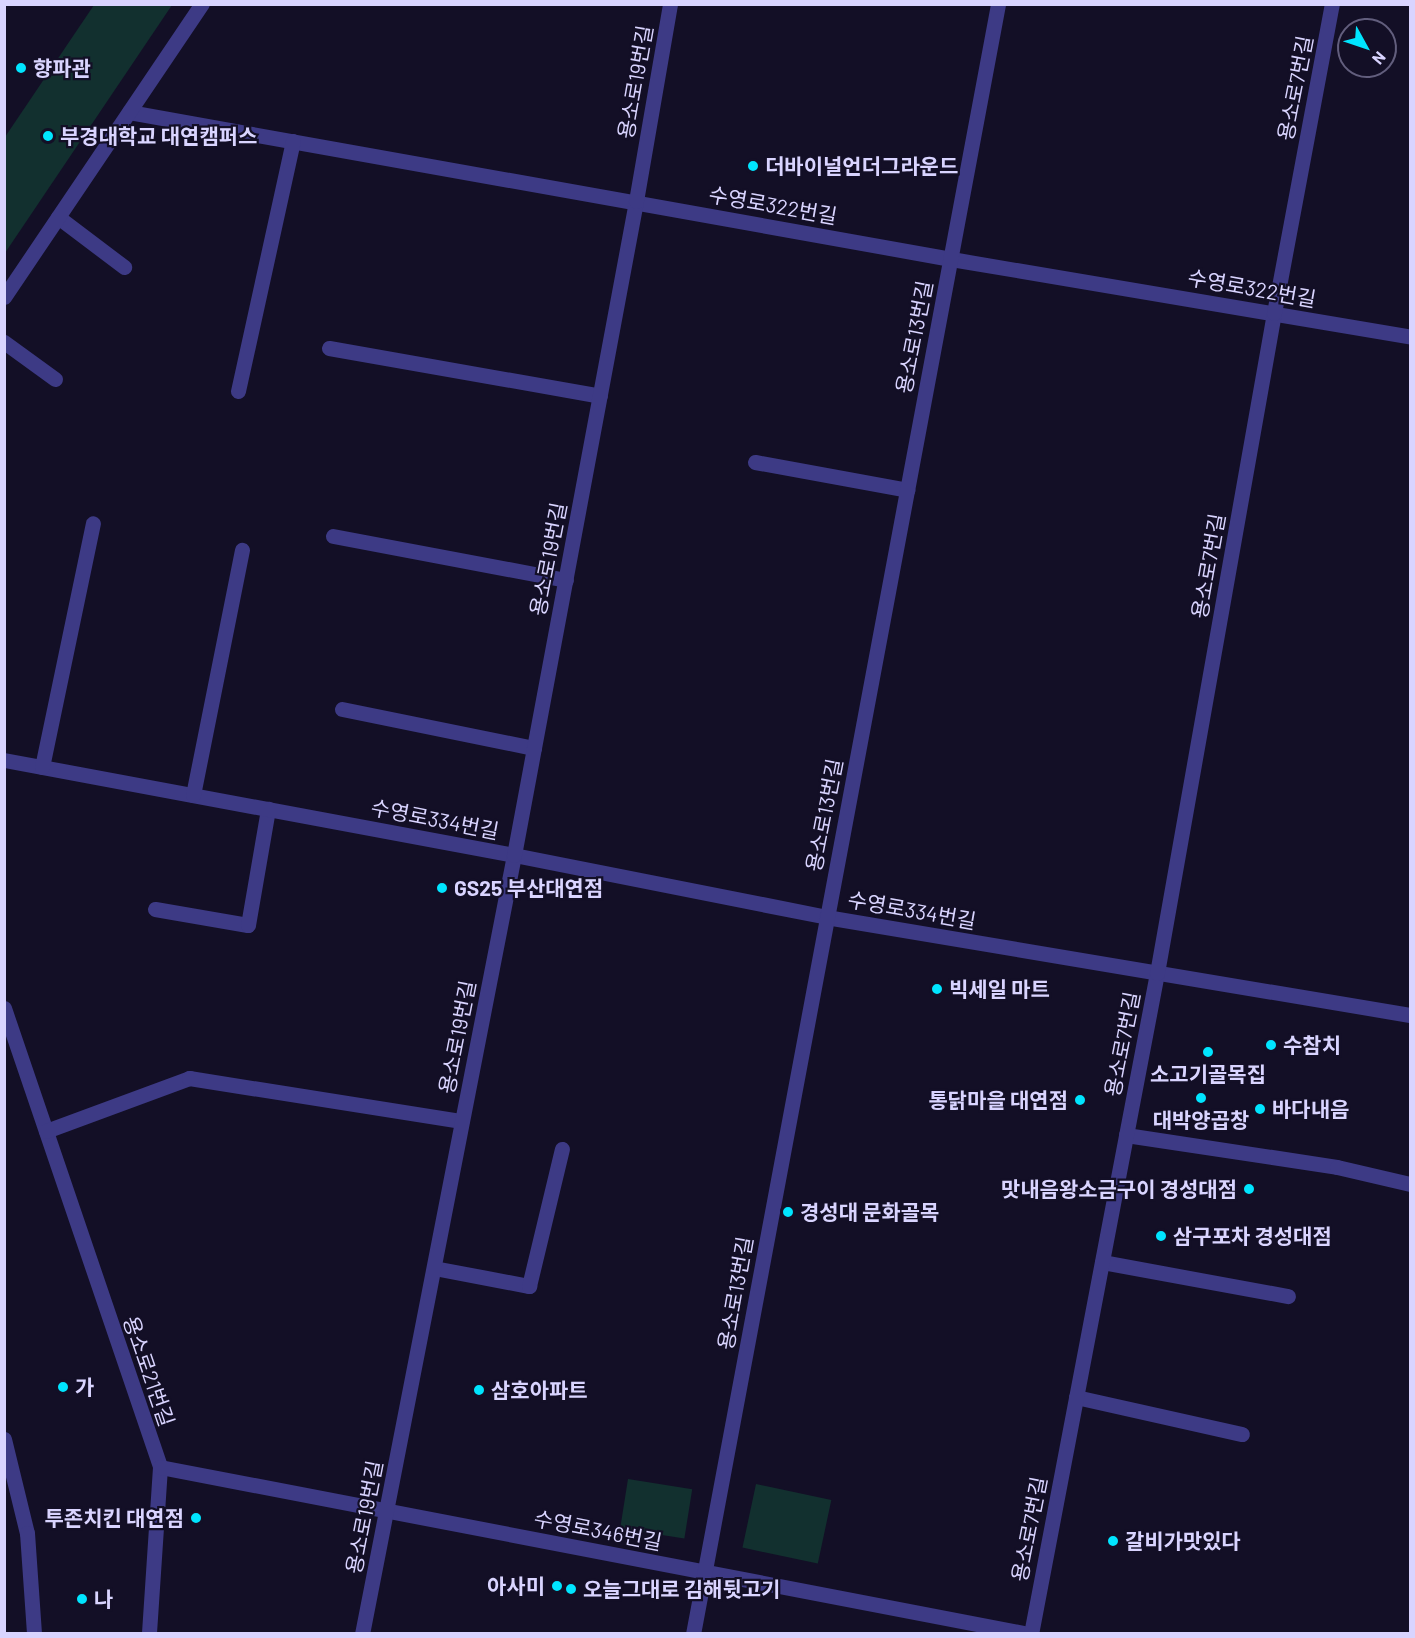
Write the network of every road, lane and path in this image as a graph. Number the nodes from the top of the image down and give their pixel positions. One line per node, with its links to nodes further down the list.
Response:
1 (202, 4): 5 (street)
2 (670, 4): 7 (street, 용소로19번길)
3 (998, 4): 9 (street, 용소로13번길)
4 (1332, 4): 12 (street, 용소로7번길)
5 (129, 112): 6 (street, 수영로322번길); 8 (street)
6 (293, 141): 7 (street, 수영로322번길); 17 (street)
7 (636, 201): 9 (street, 수영로322번길); 18 (street, 용소로19번길)
8 (58, 217): 10 (street); 11 (street)
9 (951, 259): 12 (street, 수영로322번길); 20 (street, 용소로13번길)
10 (124, 267)
11 (4, 297)
12 (1274, 313): 13 (street, 수영로322번길); 34 (street, 용소로7번길)
13 (1410, 337)
14 (4, 342): 16 (street)
15 (328, 348): 18 (street)
16 (55, 379)
17 (238, 390)
18 (600, 396): 24 (street, 용소로19번길)
19 (755, 462): 20 (street)
20 (907, 490): 33 (street, 용소로13번길)
21 (93, 523): 28 (street)
22 (333, 536): 24 (street)
23 (242, 550): 29 (street)
24 (566, 580): 26 (street, 용소로19번길)
25 (342, 709): 26 (street)
26 (534, 748): 31 (street, 용소로19번길)
27 (4, 760): 28 (street, 수영로334번길)
28 (42, 767): 29 (street, 수영로334번길)
29 (193, 795): 30 (street, 수영로334번길)
30 (268, 809): 31 (street, 수영로334번길); 32 (street)
31 (514, 855): 33 (street, 수영로334번길); 37 (street, 용소로19번길)
32 (155, 909)
33 (826, 917): 34 (street, 수영로334번길); 50 (street, 용소로13번길)
34 (1157, 973): 36 (street, 수영로334번길); 39 (street, 용소로7번길)
35 (4, 1008): 38 (street, 용소로21번길)
36 (1410, 1015)
37 (462, 1121): 38 (street, 용소로19번길); 43 (street, 용소로19번길)
38 (46, 1131): 48 (street, 용소로21번길)
39 (1126, 1135): 41 (street); 42 (street, 용소로7번길)
40 (562, 1149): 43 (street)
41 (1410, 1184)
42 (1102, 1262): 44 (street); 45 (street, 용소로7번길)
43 (434, 1268): 49 (street, 용소로19번길)
44 (1288, 1296)
45 (1076, 1397): 46 (street); 55 (street, 용소로7번길)
46 (1242, 1434)
47 (4, 1439): 51 (street)
48 (159, 1467): 49 (street, 수영로346번길); 52 (street, 용소로21번길)
49 (387, 1511): 50 (street, 수영로346번길); 53 (street, 용소로19번길)
50 (705, 1572): 54 (street, 용소로13번길); 55 (street, 수영로346번길)
51 (34, 1634)
52 (149, 1634)
53 (362, 1634)
54 (693, 1634)
55 (1030, 1634)

